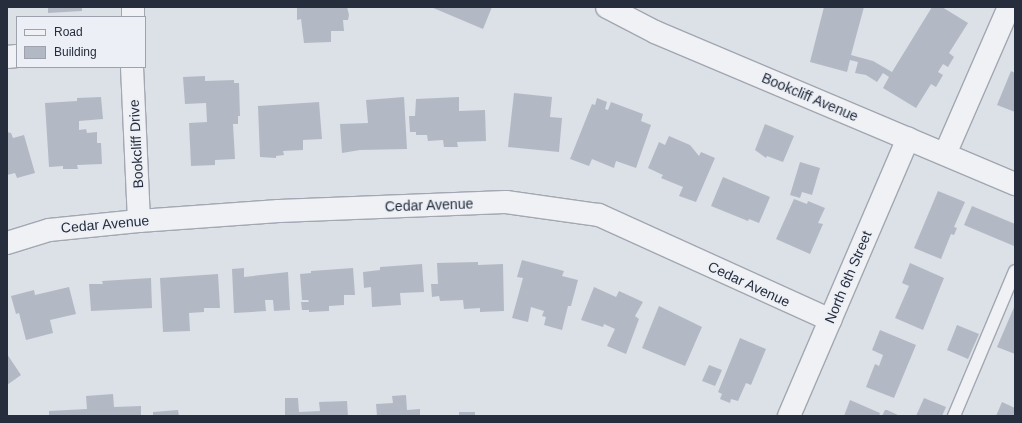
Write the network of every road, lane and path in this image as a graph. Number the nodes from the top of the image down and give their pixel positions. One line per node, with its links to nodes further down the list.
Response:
1 (607, 7): 4 (street, Bookcliff Avenue)
2 (1009, 7): 5 (street)
3 (132, 68): 7 (street, Bookcliff Drive)
4 (908, 138): 5 (street, Bookcliff Avenue); 10 (street, North 6th Street)
5 (945, 154): 6 (street, Bookcliff Avenue)
6 (1015, 184)
7 (139, 221): 8 (street, Cedar Avenue); 10 (street, Cedar Avenue)
8 (7, 243)
9 (1015, 271): 12 (lane)
10 (830, 320): 11 (street, North 6th Street)
11 (789, 416)
12 (954, 416)

